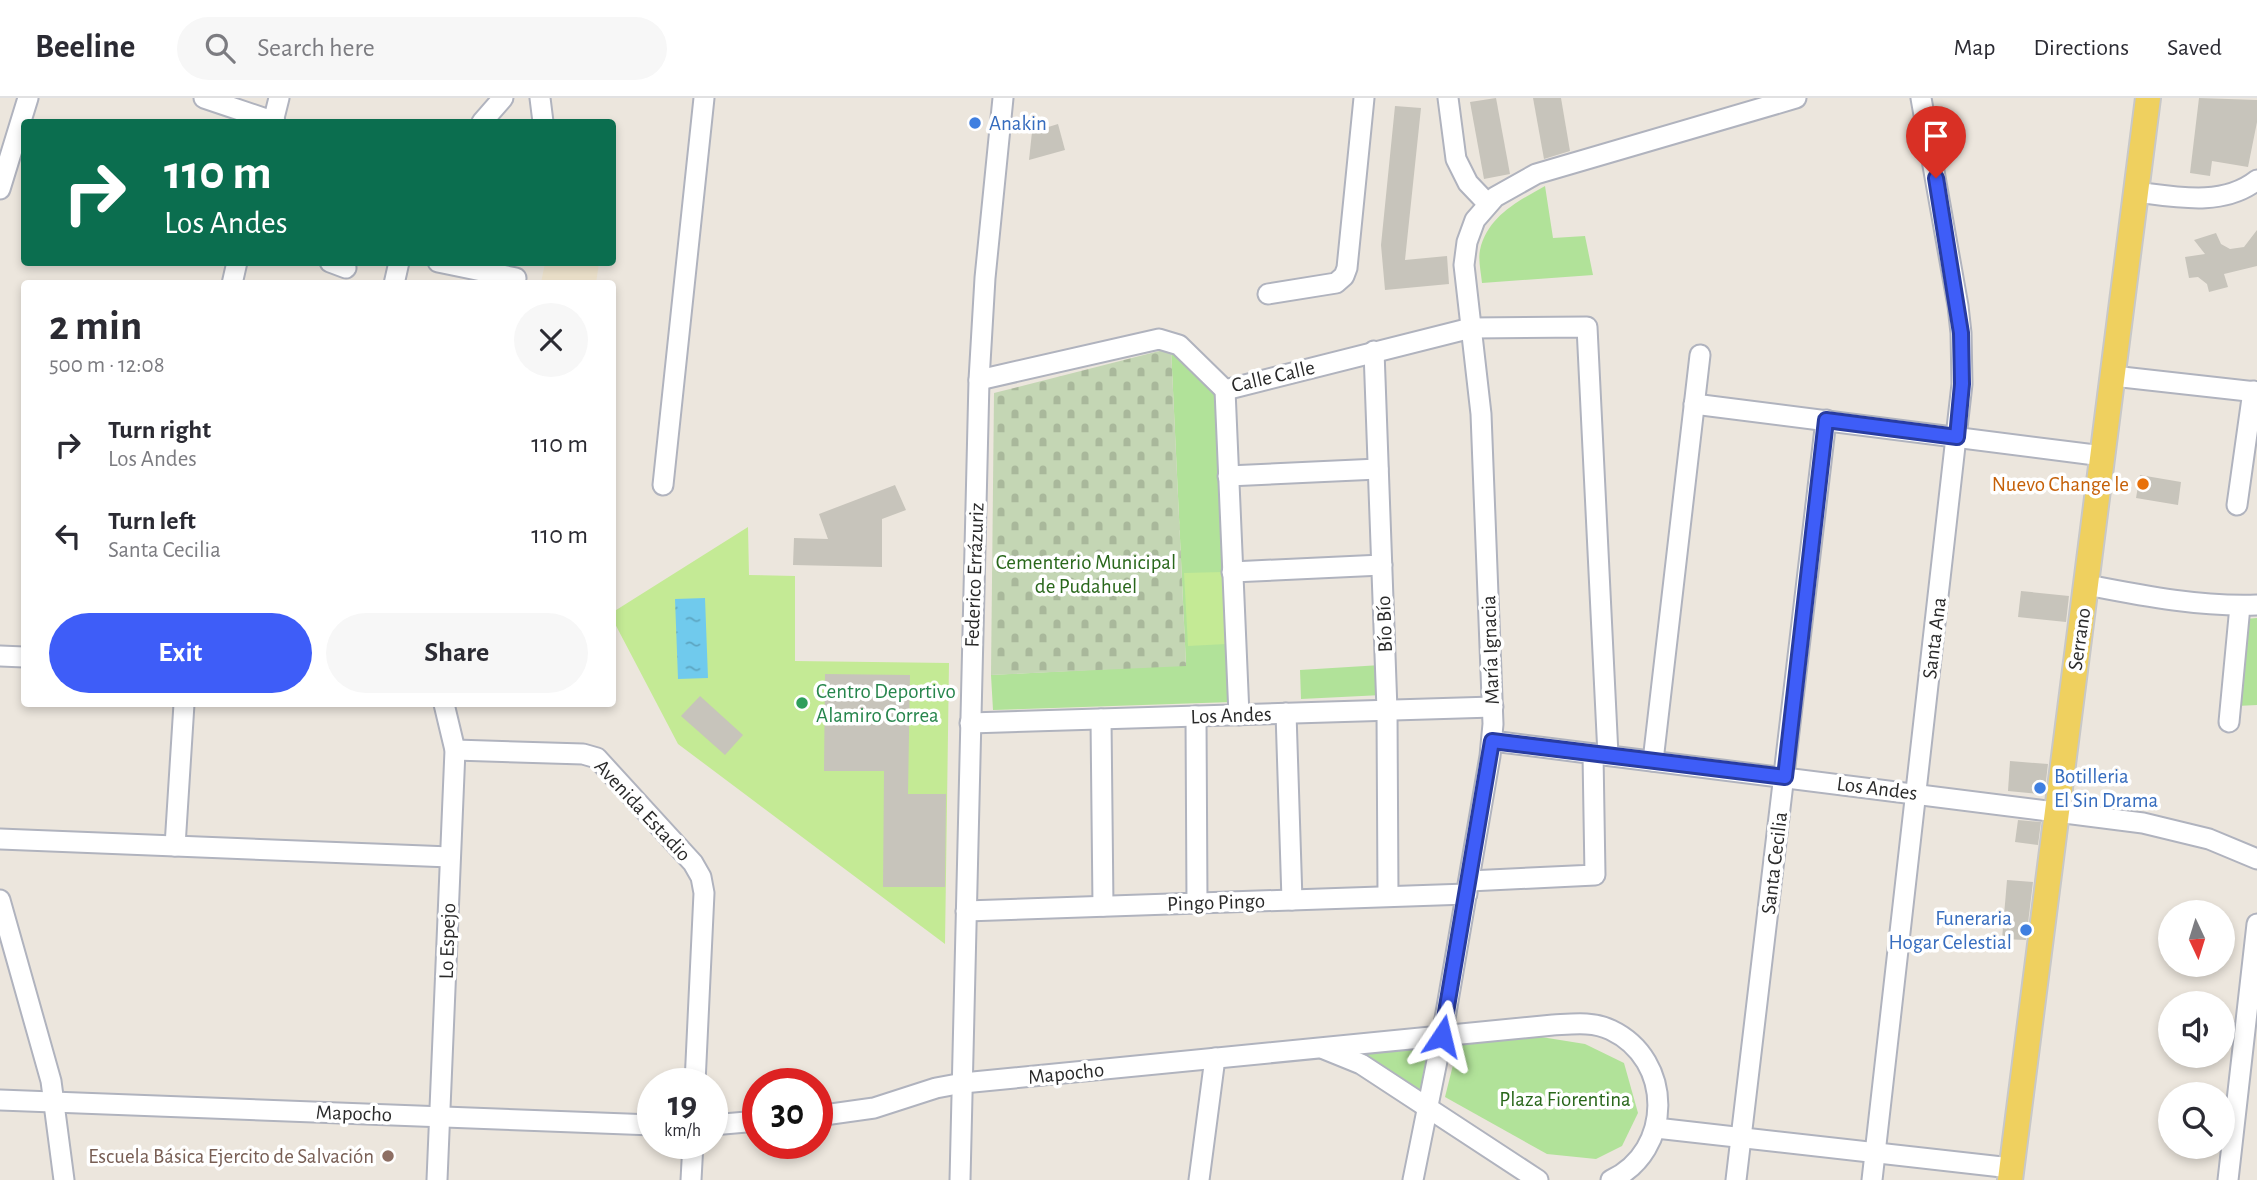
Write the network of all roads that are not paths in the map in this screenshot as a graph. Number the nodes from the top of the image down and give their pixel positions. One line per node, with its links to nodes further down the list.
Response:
1 (28, 98): 13 (street)
2 (204, 98): 14 (street)
3 (279, 98): 15 (street)
4 (503, 98): 16 (street)
5 (540, 98): 17 (street)
6 (704, 98): 39 (street)
7 (1003, 98): 30 (street, Federico Errázuriz)
8 (1364, 98): 25 (street)
9 (1448, 98): 22 (street)
10 (1796, 98): 22 (street)
11 (1921, 98): 35 (street, Santa Ana)
12 (2148, 98): 21 (main road, Serrano)
13 (22, 119)
14 (265, 119)
15 (275, 119)
16 (485, 119)
17 (543, 119)
18 (21, 121): 20 (street)
19 (2257, 180): 21 (street)
20 (0, 190)
21 (2136, 192): 29 (main road, Serrano)
22 (1488, 204): 26 (street, María Ignacia)
23 (462, 266): 24 (street)
24 (516, 275)
25 (1268, 294)
26 (1471, 328): 27 (street, Calle Calle); 49 (street, María Ignacia); 59 (street, Calle Calle)
27 (1374, 351): 31 (street, Calle Calle); 37 (street, Bío Bío)
28 (1700, 355): 33 (street)
29 (2113, 376): 32 (street); 36 (main road, Serrano)
30 (979, 380): 31 (street, Calle Calle); 56 (street, Federico Errázuriz)
31 (1225, 390): 38 (street)
32 (2255, 392): 40 (street)
33 (1694, 404): 34 (street); 60 (street)
34 (1826, 420): 35 (street); 61 (street, Santa Cecilia)
35 (1957, 437): 36 (street); 62 (street, Santa Ana)
36 (2103, 456): 43 (main road, Serrano)
37 (1378, 469): 38 (street); 41 (street, Bío Bío)
38 (1228, 476): 42 (street)
39 (663, 485)
40 (2237, 505)
41 (1382, 565): 42 (street); 50 (street, Bío Bío)
42 (1232, 572): 52 (street)
43 (2087, 586): 44 (street); 63 (main road, Serrano)
44 (2249, 605): 55 (street)
45 (0, 656): 46 (street)
46 (21, 657)
47 (184, 707): 65 (street)
48 (445, 707): 58 (street, Lo Espejo)
49 (1493, 707): 50 (street, Los Andes); 57 (street, María Ignacia)
50 (1387, 710): 51 (street, Los Andes); 69 (street, Bío Bío)
51 (1286, 713): 52 (street, Los Andes); 71 (street)
52 (1239, 715): 53 (street, Los Andes)
53 (1196, 716): 54 (street, Los Andes); 72 (street)
54 (1101, 719): 56 (street, Los Andes); 73 (street)
55 (2229, 722)
56 (970, 723): 74 (street, Federico Errázuriz)
57 (1492, 741): 59 (street, Los Andes); 68 (street, María Ignacia)
58 (455, 750): 66 (street, Lo Espejo); 79 (street, Avenida Estadio)
59 (1600, 754): 60 (street, Los Andes); 68 (street, Pingo Pingo)
60 (1653, 761): 61 (street, Los Andes)
61 (1785, 777): 62 (street, Los Andes); 88 (street, Santa Cecilia)
62 (1917, 793): 63 (street, Los Andes); 89 (street, Santa Ana)
63 (2056, 812): 67 (street, Los Andes); 91 (main road, Serrano)
64 (0, 839): 65 (street)
65 (175, 846): 66 (street)
66 (450, 858): 85 (street, Lo Espejo)
67 (2257, 859)
68 (1468, 888): 69 (street, Pingo Pingo); 76 (street, María Ignacia)
69 (1388, 896): 71 (street, Pingo Pingo)
70 (0, 900): 82 (street)
71 (1292, 900): 72 (street, Pingo Pingo)
72 (1197, 903): 73 (street, Pingo Pingo)
73 (1103, 906): 74 (street, Pingo Pingo)
74 (966, 911): 80 (street, Federico Errázuriz)
75 (2257, 924): 102 (street)
76 (1442, 1036): 77 (street, Mapocho); 83 (street, María Ignacia); 87 (street, Mapocho)
77 (1319, 1048): 78 (street, Mapocho); 83 (street, Mapocho)
78 (1215, 1058): 80 (street, Mapocho); 96 (street)
79 (696, 1068)
80 (963, 1083): 84 (street, Mapocho); 95 (street, Federico Errázuriz)
81 (0, 1100): 82 (street, Mapocho)
82 (55, 1102): 85 (street, Mapocho); 92 (street)
83 (1427, 1108): 97 (street, María Ignacia); 98 (street, Mapocho)
84 (833, 1114)
85 (439, 1117): 86 (street, Mapocho); 93 (street, Lo Espejo)
86 (637, 1124)
87 (1656, 1128): 88 (street); 99 (street, Mapocho)
88 (1742, 1137): 89 (street); 100 (street, Santa Cecilia)
89 (1875, 1153): 91 (street); 101 (street, Santa Ana)
90 (692, 1159): 94 (street)
91 (2010, 1174)
92 (64, 1180)
93 (437, 1180)
94 (691, 1180)
95 (960, 1180)
96 (1199, 1180)
97 (1413, 1180)
98 (1538, 1180)
99 (1611, 1180)
100 (1736, 1180)
101 (1872, 1180)
102 (2228, 1180)

